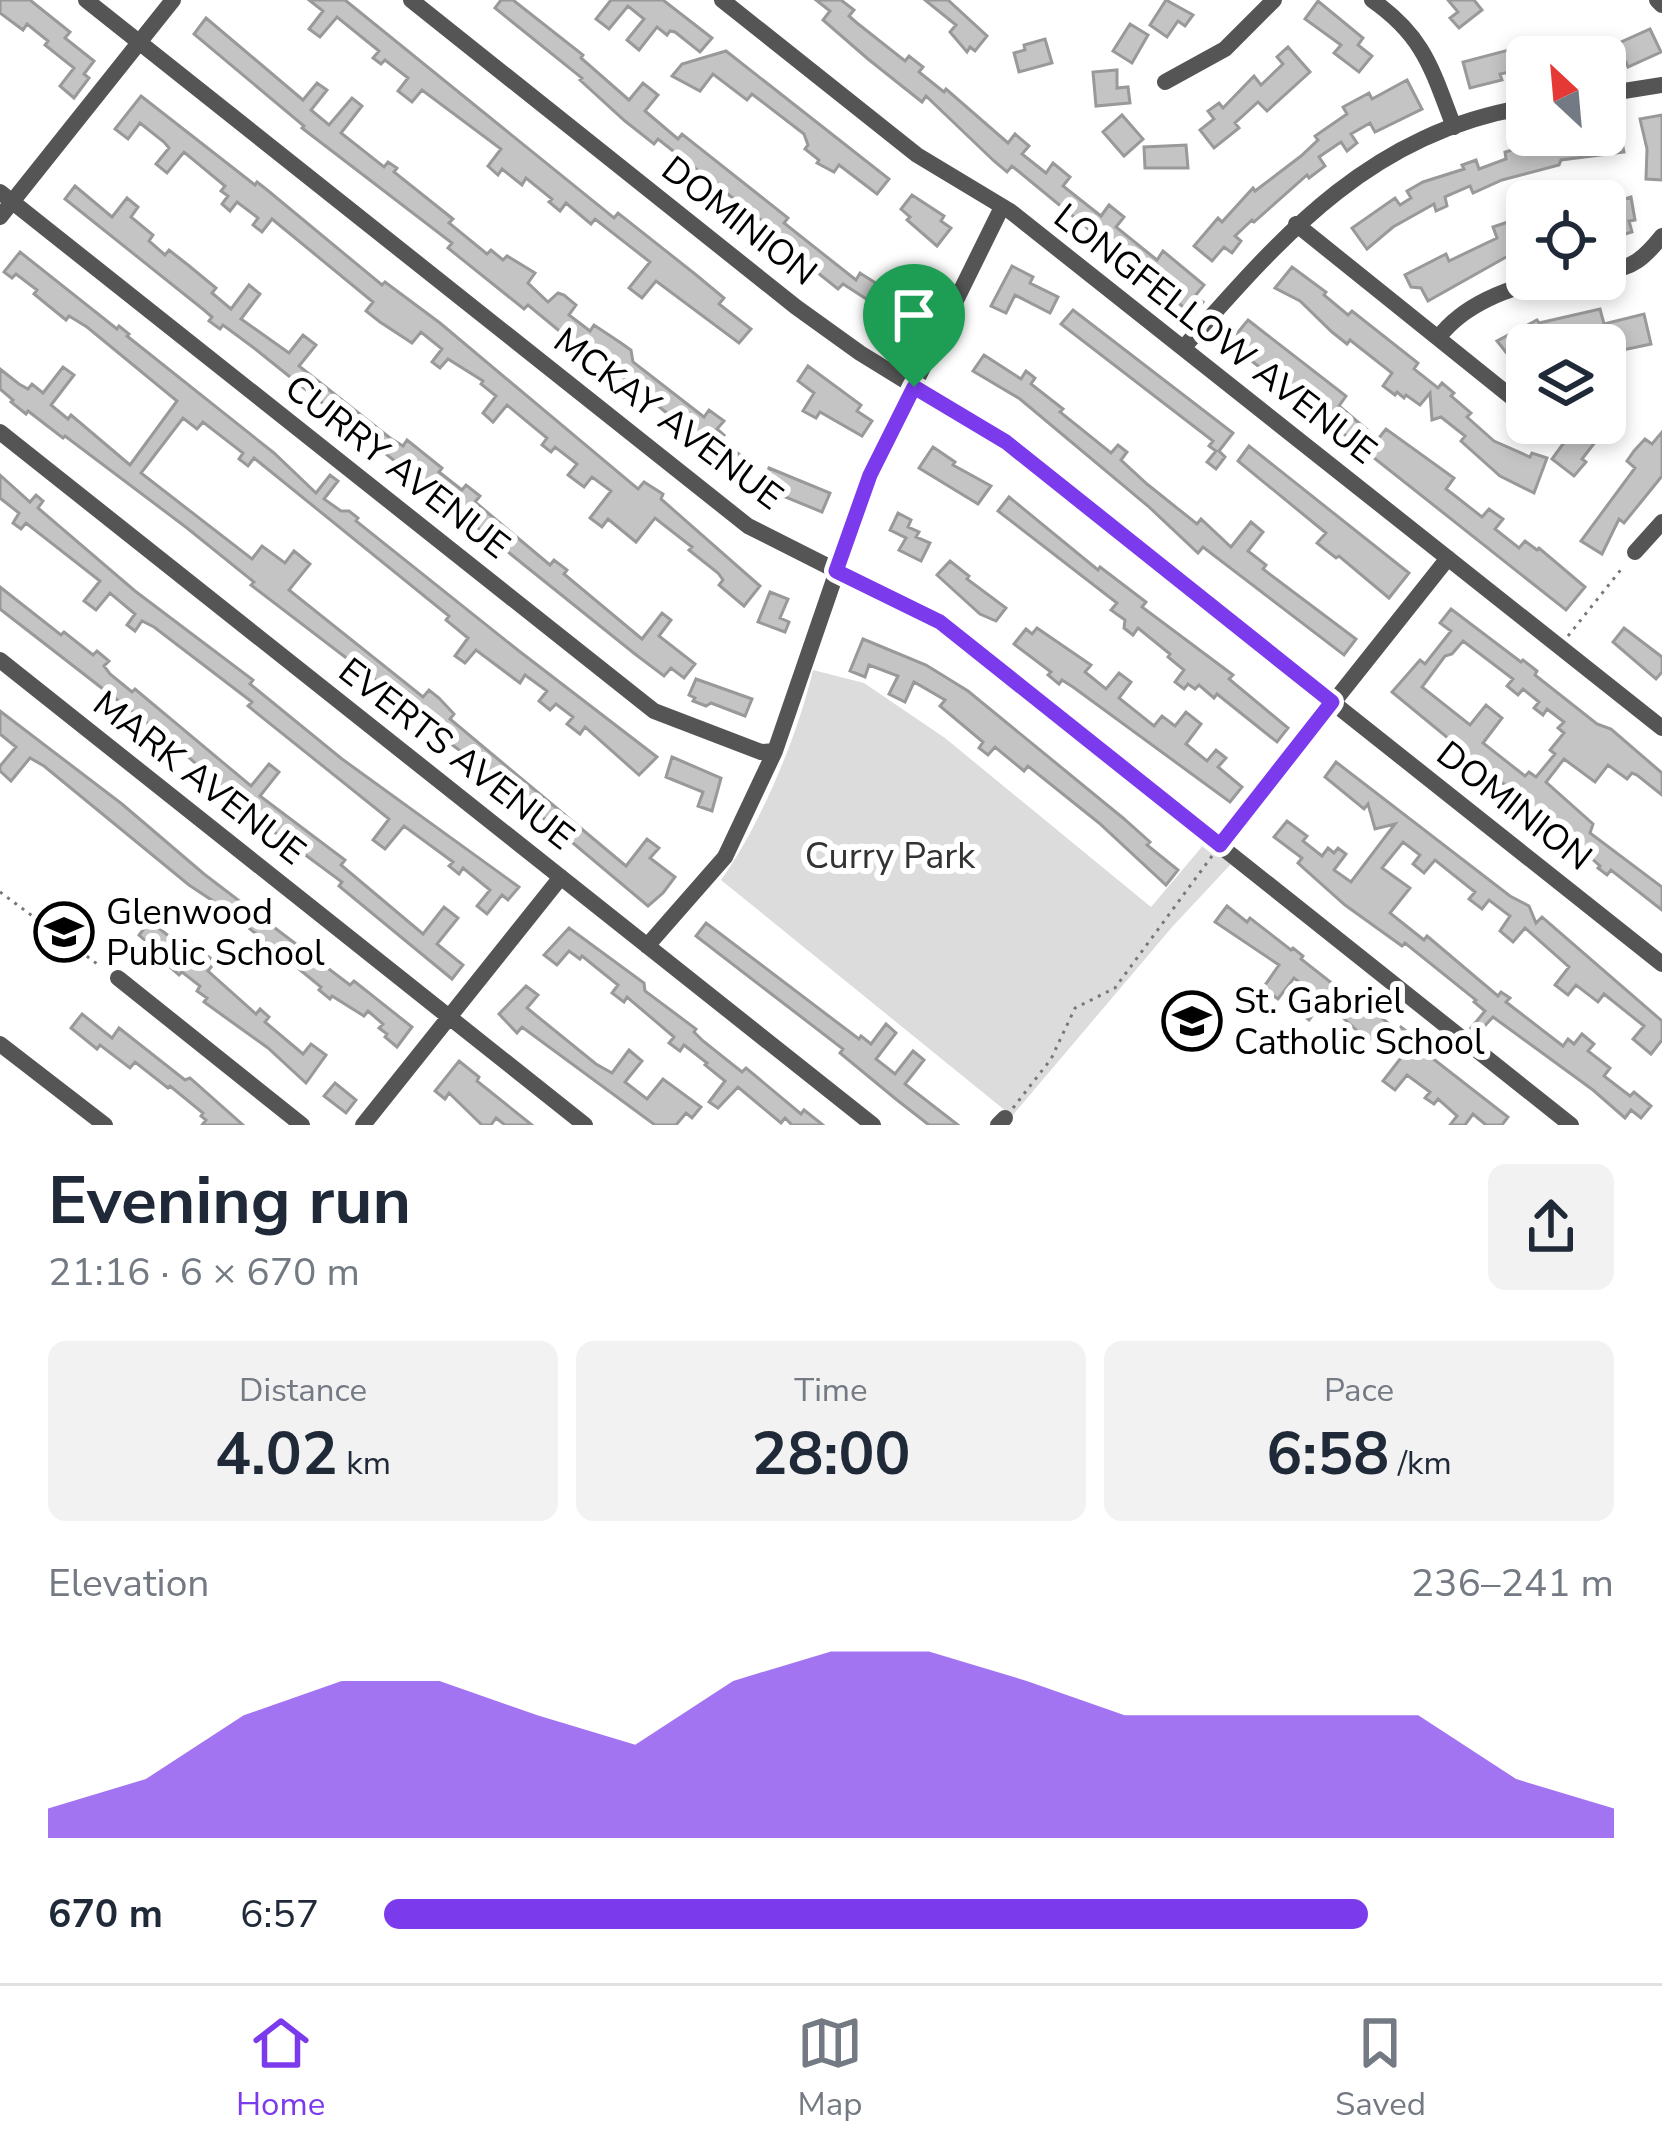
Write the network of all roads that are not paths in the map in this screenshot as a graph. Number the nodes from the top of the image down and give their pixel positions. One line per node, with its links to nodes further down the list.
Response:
1 (86, 0): 7 (street, MCKAY AVENUE)
2 (173, 0): 7 (street)
3 (411, 0): 22 (street, DOMINION)
4 (722, 0): 14 (street, LONGFELLOW AVENUE)
5 (1274, 0): 8 (street)
6 (1372, 0): 12 (street)
7 (139, 42): 13 (street); 28 (street, MCKAY AVENUE)
8 (1165, 82)
9 (1662, 85): 10 (street)
10 (1626, 91)
11 (1506, 113): 12 (street)
12 (1454, 127): 16 (street)
13 (6, 197): 15 (street); 32 (street, CURRY AVENUE)
14 (1002, 206): 21 (street, LONGFELLOW AVENUE); 22 (street)
15 (0, 217)
16 (1296, 224): 20 (street); 21 (street)
17 (1662, 236): 18 (street)
18 (1626, 267)
19 (1506, 292): 20 (street)
20 (1438, 338): 23 (street)
21 (1184, 347): 27 (street, LONGFELLOW AVENUE)
22 (914, 387): 28 (street); 30 (street, DOMINION)
23 (1506, 392)
24 (0, 432): 34 (street, EVERTS AVENUE)
25 (1662, 522): 26 (street)
26 (1635, 551)
27 (1448, 558): 30 (street); 31 (street, LONGFELLOW AVENUE)
28 (836, 571): 32 (street); 33 (street, MCKAY AVENUE)
29 (0, 660): 38 (street, MARK AVENUE)
30 (1332, 702): 33 (street); 36 (street, DOMINION)
31 (1662, 728)
32 (775, 751): 35 (street)
33 (1216, 850): 45 (street, MCKAY AVENUE)
34 (561, 877): 35 (street, EVERTS AVENUE); 38 (street)
35 (647, 946): 44 (street, EVERTS AVENUE)
36 (1662, 964)
37 (118, 978): 41 (street)
38 (449, 1017): 42 (street); 43 (street, MARK AVENUE)
39 (0, 1044): 40 (street)
40 (105, 1125)
41 (302, 1125)
42 (363, 1125)
43 (585, 1125)
44 (873, 1125)
45 (1571, 1125)

